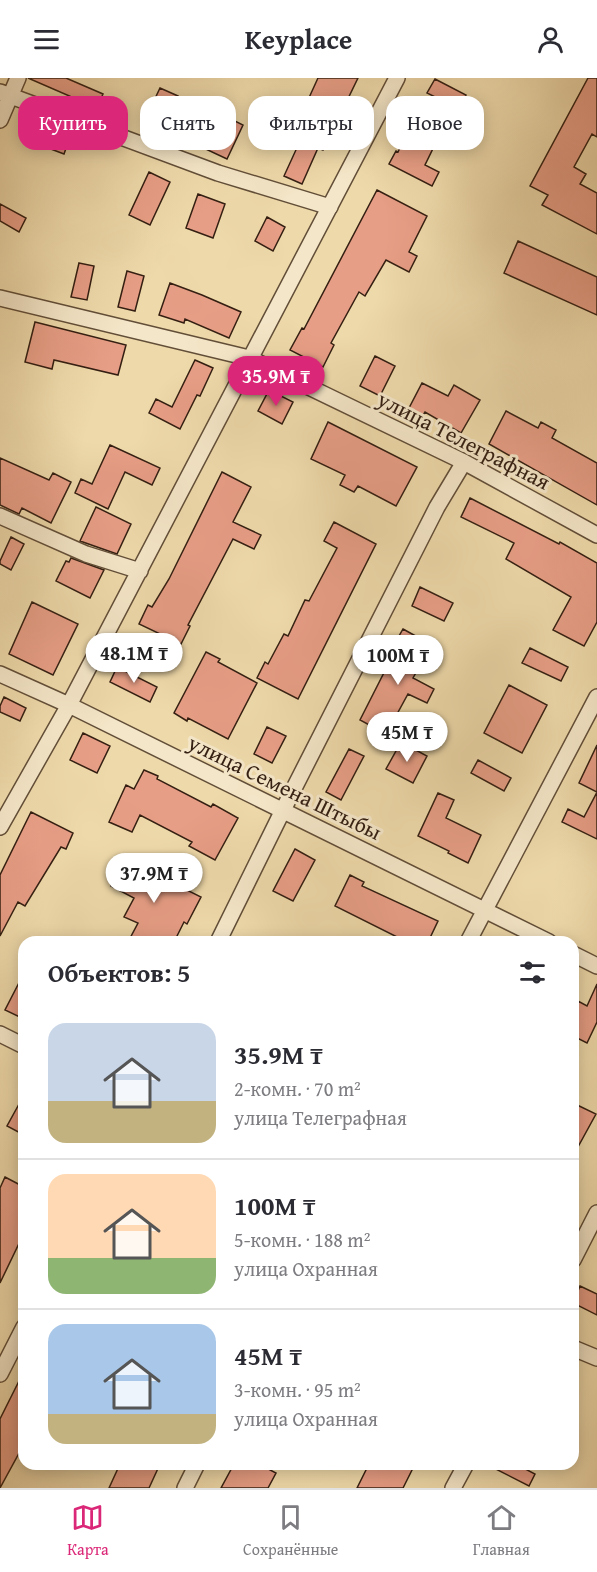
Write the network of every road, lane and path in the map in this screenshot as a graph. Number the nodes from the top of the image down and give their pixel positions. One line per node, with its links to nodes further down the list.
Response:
1 (18, 78): 3 (street)
2 (397, 78): 5 (street)
3 (5, 93): 4 (street); 5 (street)
4 (0, 120)
5 (330, 207): 7 (street)
6 (0, 298): 7 (street, улица Телеграфная)
7 (249, 358): 8 (street, улица Телеграфная); 11 (street)
8 (464, 462): 10 (street, улица Телеграфная); 15 (street)
9 (0, 516): 11 (street)
10 (597, 535)
11 (140, 571): 14 (street)
12 (0, 674): 14 (street, улица Семена Штыбы)
13 (597, 697): 17 (street)
14 (69, 705): 15 (street, улица Семена Штыбы); 16 (street)
15 (283, 810): 17 (street, улица Семена Штыбы); 18 (street)
16 (0, 827)
17 (485, 910): 19 (street); 20 (street, улица Семена Штыбы)
18 (221, 936)
19 (471, 936)
20 (537, 936)
21 (579, 957): 22 (street)
22 (597, 966)
23 (0, 1034): 24 (street)
24 (18, 1043)
25 (597, 1214): 26 (street)
26 (579, 1248)
27 (18, 1339): 30 (street)
28 (579, 1350): 29 (street)
29 (597, 1358)
30 (0, 1374)
31 (194, 1470): 33 (street)
32 (463, 1470): 34 (street)
33 (185, 1488)
34 (453, 1488)

